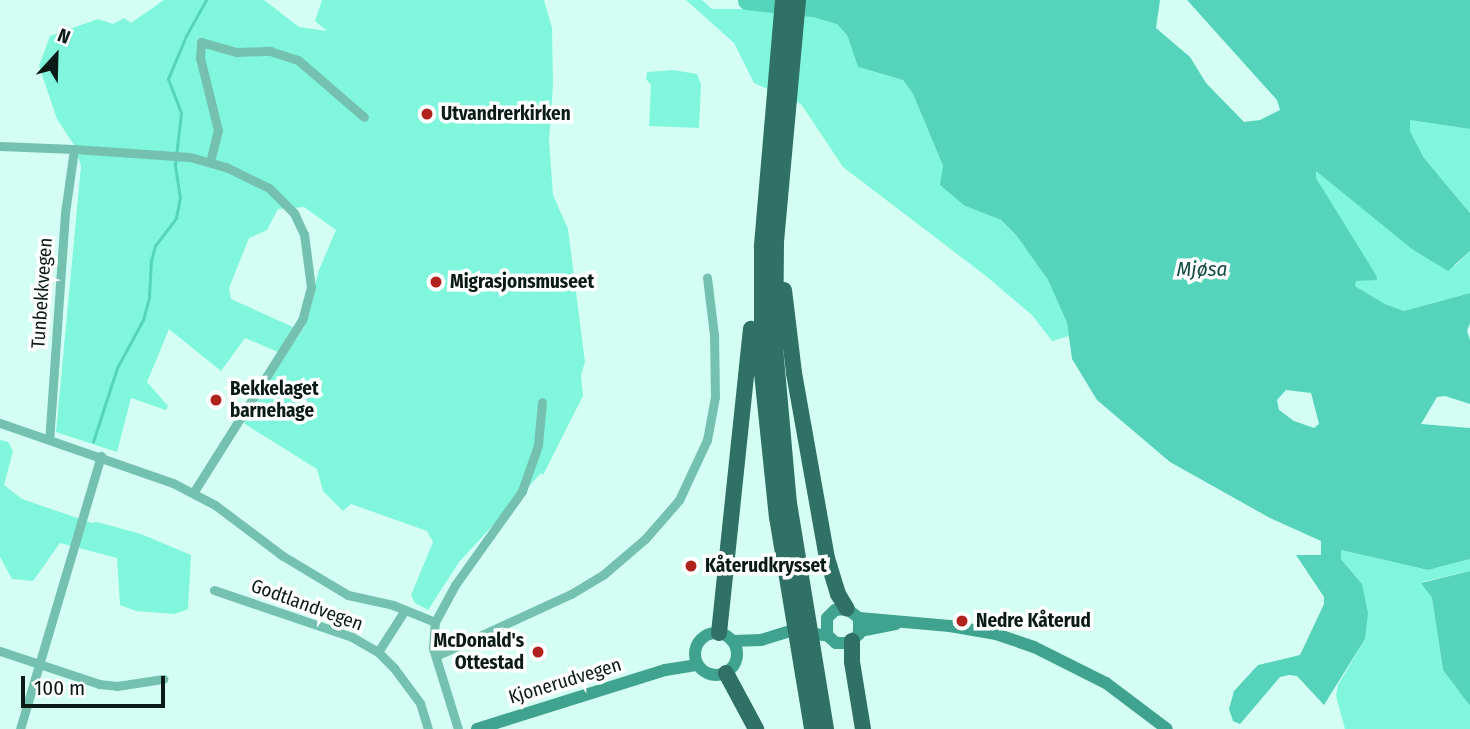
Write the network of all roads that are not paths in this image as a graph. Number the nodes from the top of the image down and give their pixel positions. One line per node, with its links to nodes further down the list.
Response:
1 (783, 0): 3 (highway)
2 (798, 0): 3 (highway)
3 (787, 34): 8 (highway)
4 (364, 117): 7 (street)
5 (0, 146): 6 (street)
6 (74, 149): 7 (street); 12 (street, Tunbekkvegen)
7 (210, 162): 14 (street)
8 (769, 245): 19 (highway); 22 (highway); 30 (highway)
9 (707, 277): 26 (street)
10 (542, 402): 18 (street)
11 (0, 423): 12 (street)
12 (49, 439): 13 (street)
13 (101, 456): 14 (street); 29 (street)
14 (193, 493): 16 (street)
15 (214, 590): 25 (street, Godtlandvegen)
16 (404, 610): 18 (street); 25 (street)
17 (827, 618): 19 (main road); 20 (main road); 21 (main road)
18 (435, 622): 26 (street)
19 (854, 625): 21 (main road); 40 (highway); 41 (main road)
20 (794, 631): 21 (main road); 23 (main road)
21 (827, 635)
22 (726, 637): 23 (main road); 27 (main road); 28 (main road, Kjonerudvegen)
23 (761, 640): 27 (main road)
24 (0, 651): 29 (street)
25 (378, 652): 34 (street, Godtlandvegen)
26 (436, 656): 35 (street)
27 (738, 656): 31 (main road)
28 (697, 660): 31 (main road); 36 (main road, Kjonerudvegen)
29 (38, 665): 32 (street); 33 (street)
30 (809, 670): 38 (highway); 39 (highway)
31 (726, 674): 37 (highway)
32 (163, 679)
33 (20, 729)
34 (428, 729)
35 (458, 729)
36 (477, 729)
37 (756, 729)
38 (812, 729)
39 (826, 729)
40 (863, 729)
41 (1167, 729)

